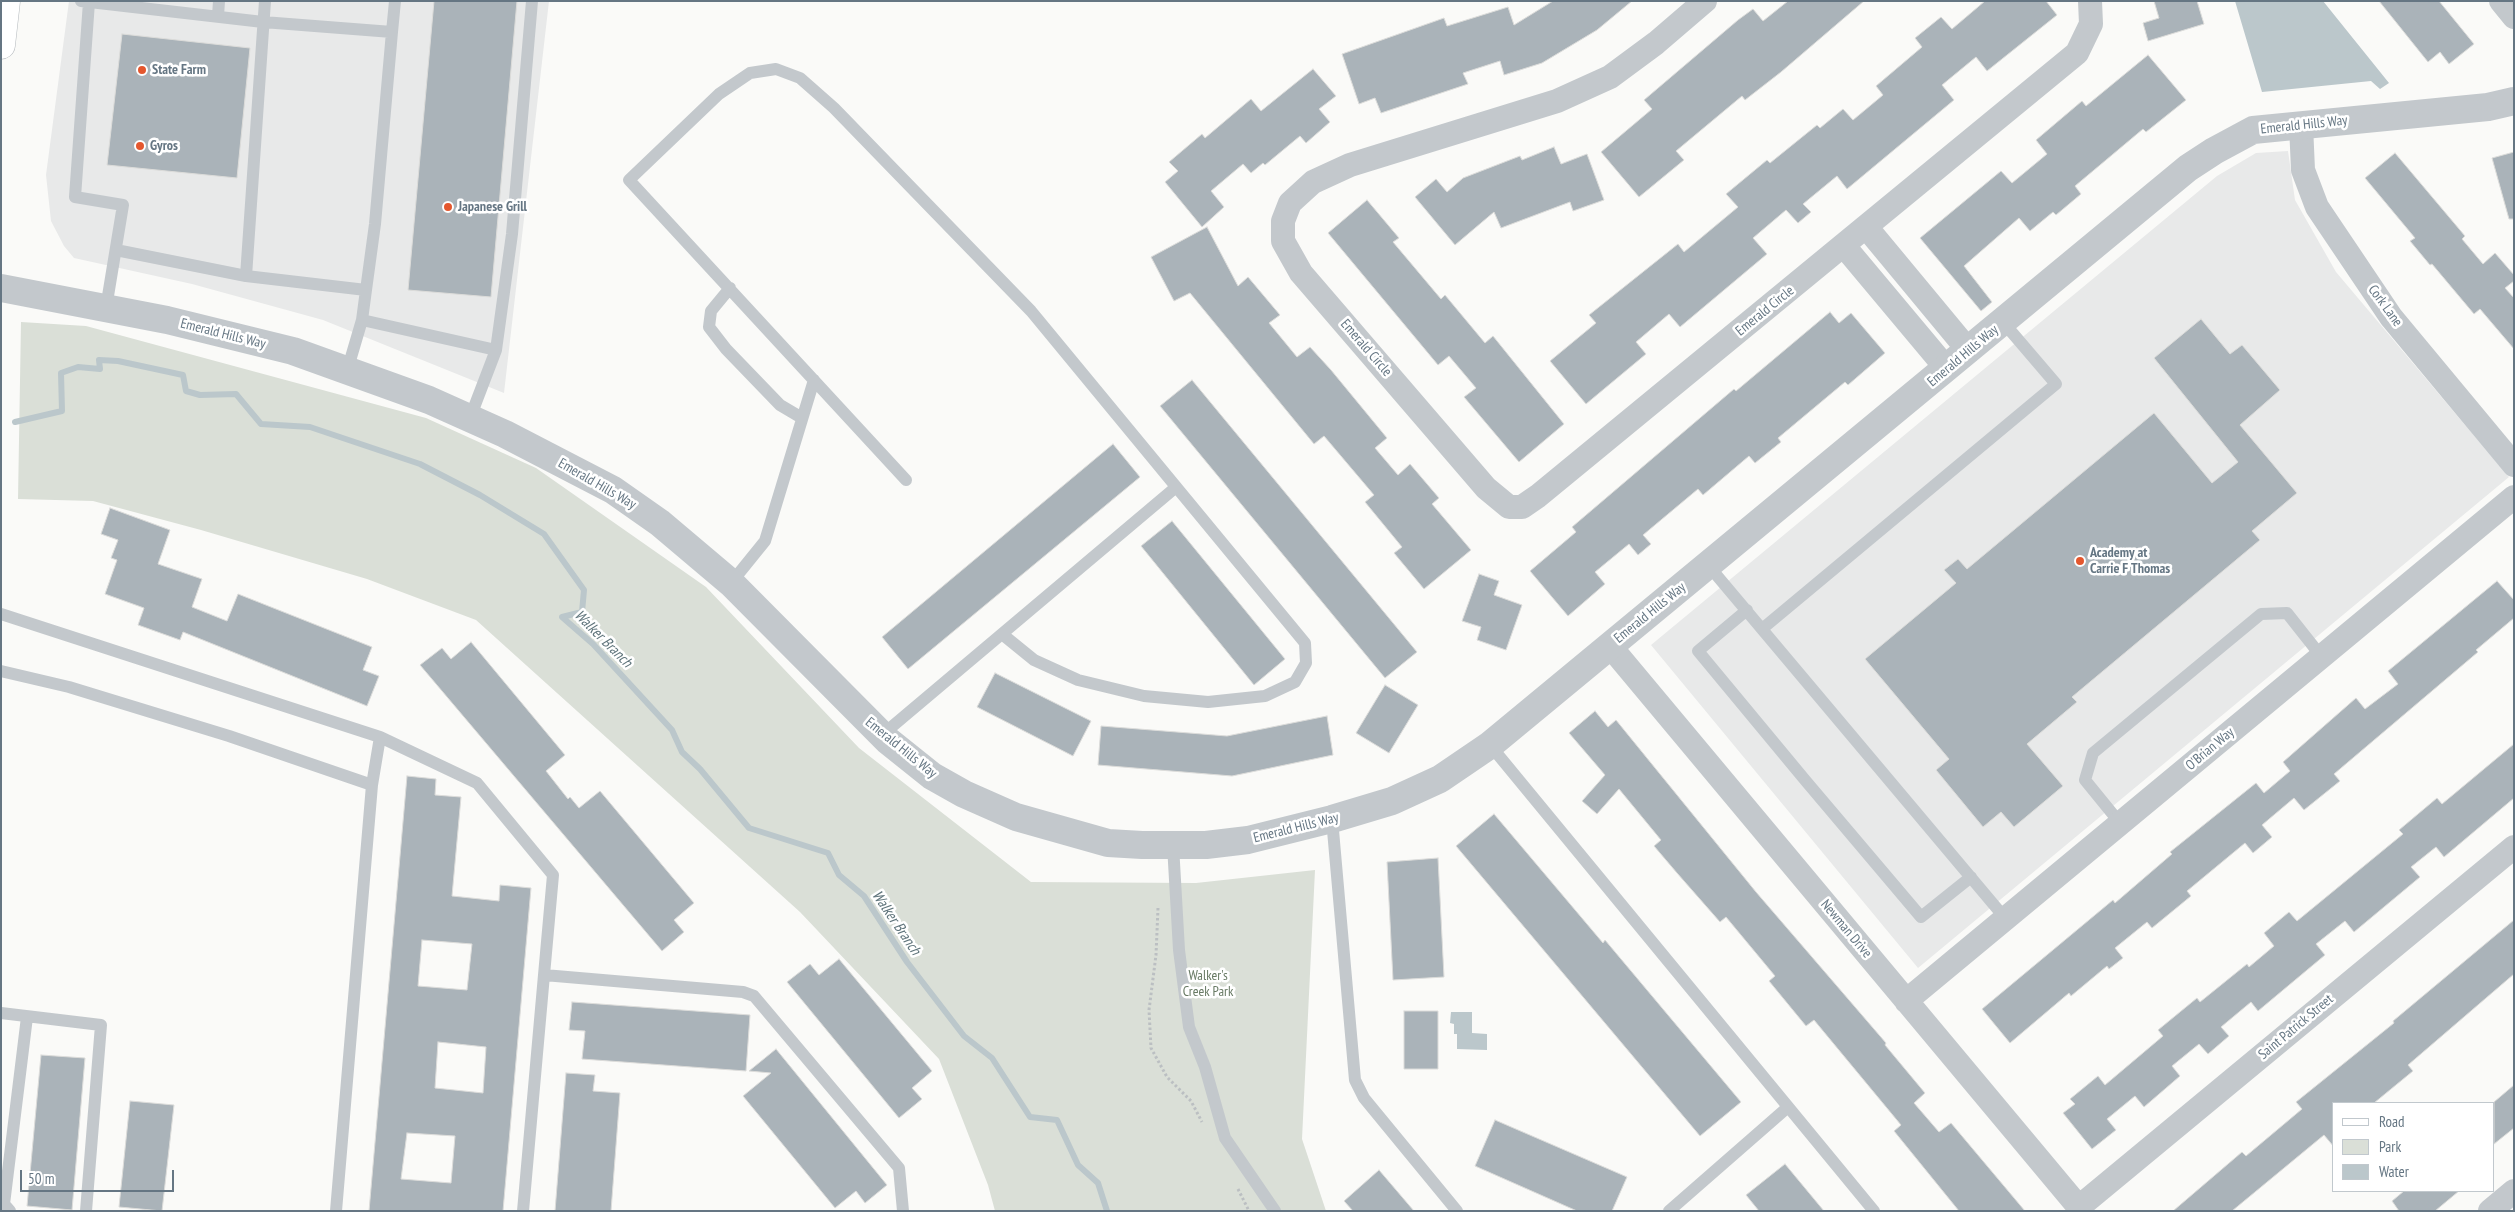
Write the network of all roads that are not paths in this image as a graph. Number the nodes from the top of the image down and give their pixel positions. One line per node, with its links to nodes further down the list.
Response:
1 (6, 1): 15 (main road)
2 (219, 1): 11 (lane)
3 (264, 1): 13 (lane)
4 (395, 1): 14 (lane)
5 (532, 1): 28 (lane)
6 (1705, 1): 19 (street, Emerald Circle)
7 (2090, 1): 18 (street, Emerald Circle)
8 (2501, 1): 12 (street)
9 (85, 2): 10 (lane); 20 (lane)
10 (108, 3): 11 (lane)
11 (218, 16): 13 (lane)
12 (2514, 17)
13 (263, 22): 14 (lane); 21 (lane)
14 (392, 32): 24 (lane)
15 (1, 44)
16 (2514, 101): 17 (street, Emerald Hills Way)
17 (2301, 125): 27 (street, Emerald Hills Way); 35 (street, Cork Lane)
18 (1867, 228): 19 (street, Emerald Circle); 29 (street)
19 (1844, 246): 30 (street)
20 (116, 250): 21 (lane); 25 (lane)
21 (246, 276): 24 (lane)
22 (1, 288): 25 (street, Emerald Hills Way)
23 (730, 288): 32 (lane); 34 (lane); 37 (lane)
24 (366, 290): 26 (lane)
25 (106, 308): 31 (street, Emerald Hills Way)
26 (362, 320): 28 (lane); 31 (lane)
27 (2003, 322): 29 (street, Emerald Hills Way); 43 (lane)
28 (496, 350): 33 (lane)
29 (1969, 351): 30 (street, Emerald Hills Way)
30 (1947, 369): 39 (street, Emerald Hills Way)
31 (347, 371): 33 (street, Emerald Hills Way)
32 (814, 380): 34 (lane); 36 (lane)
33 (470, 418): 40 (street, Emerald Hills Way)
34 (802, 418): 40 (lane)
35 (2514, 465)
36 (906, 480)
37 (1175, 488): 44 (lane); 44 (lane)
38 (2514, 497): 46 (street, O'Brian Way)
39 (1708, 565): 41 (lane); 45 (street, Emerald Hills Way)
40 (731, 583): 48 (street, Emerald Hills Way)
41 (1747, 610): 43 (lane); 56 (lane)
42 (1, 614): 49 (lane)
43 (1762, 629): 56 (lane)
44 (1002, 634): 48 (lane)
45 (1610, 646): 50 (street, Emerald Hills Way); 59 (street, Newman Drive)
46 (2321, 656): 53 (street, O'Brian Way); 53 (lane)
47 (1, 671): 51 (lane)
48 (882, 735): 54 (street, Emerald Hills Way)
49 (380, 737): 51 (lane); 58 (lane)
50 (1490, 745): 52 (street, Emerald Hills Way); 62 (lane)
51 (372, 785): 67 (lane)
52 (1332, 819): 54 (street, Emerald Hills Way); 71 (lane)
53 (2120, 822): 57 (street, O'Brian Way)
54 (1173, 845): 70 (lane)
55 (2514, 847): 64 (street, Saint Patrick Street)
56 (1971, 877): 57 (lane)
57 (2005, 918): 59 (street, O'Brian Way)
58 (544, 975): 68 (lane); 69 (lane)
59 (1906, 1001): 64 (street, Newman Drive)
60 (1, 1013): 61 (lane)
61 (27, 1017): 65 (lane); 66 (lane)
62 (1788, 1107): 72 (lane); 73 (lane)
63 (2514, 1191): 74 (street)
64 (2080, 1209)
65 (10, 1211)
66 (86, 1211)
67 (336, 1211)
68 (523, 1211)
69 (903, 1211)
70 (1275, 1211)
71 (1457, 1211)
72 (1669, 1211)
73 (1874, 1211)
74 (2490, 1211)

